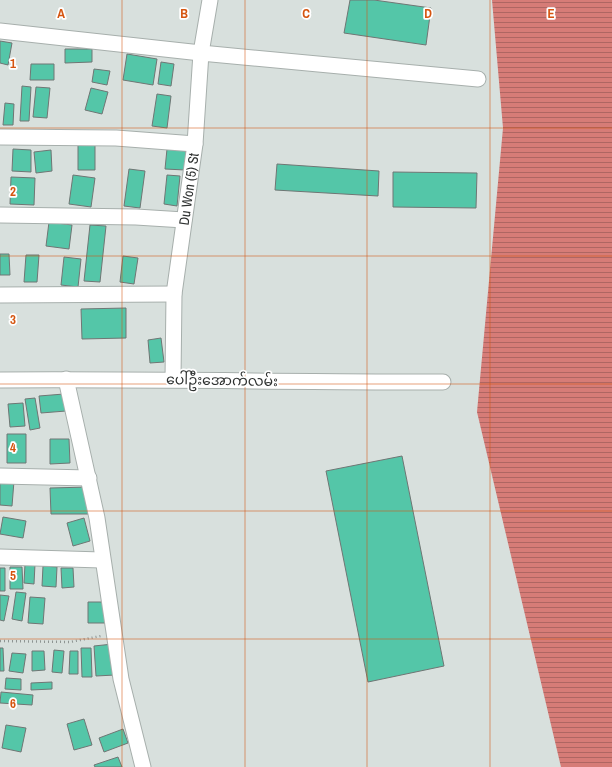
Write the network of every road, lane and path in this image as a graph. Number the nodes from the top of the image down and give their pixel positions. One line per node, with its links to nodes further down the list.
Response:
1 (210, 0): 3 (street, Du Won (5) St)
2 (0, 31): 3 (street)
3 (201, 53): 4 (street); 6 (street, Du Won (5) St)
4 (478, 79)
5 (0, 137): 6 (street)
6 (195, 144): 8 (street, Du Won (5) St)
7 (0, 215): 8 (street)
8 (184, 220): 9 (street, Du Won (5) St)
9 (174, 294): 10 (street); 12 (street, Du Won (5) St)
10 (0, 295)
11 (66, 379): 12 (street, ပေါ်ဦးအောက်လမ်း); 13 (street, ပေါ်ဦးအောက်လမ်း); 16 (street)
12 (173, 379): 14 (street, ပေါ်ဦးအောက်လမ်း)
13 (0, 380)
14 (443, 382)
15 (0, 476): 16 (street)
16 (89, 478): 18 (street)
17 (0, 558): 18 (street)
18 (102, 560): 19 (street)
19 (113, 633): 20 (path); 21 (street)
20 (0, 641)
21 (143, 767)

